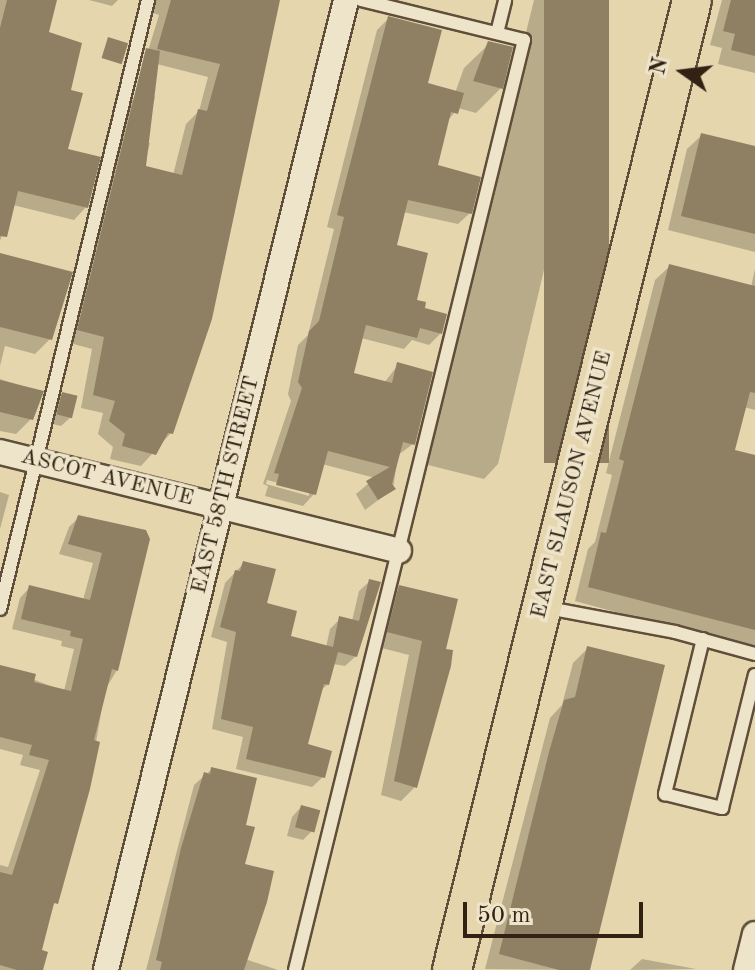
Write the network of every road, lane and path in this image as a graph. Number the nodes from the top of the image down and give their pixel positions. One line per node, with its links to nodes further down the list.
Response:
1 (148, 0): 8 (lane)
2 (346, 0): 9 (street, EAST 58TH STREET)
3 (361, 0): 6 (lane)
4 (505, 0): 6 (lane)
5 (692, 0): 11 (main road, EAST SLAUSON AVENUE)
6 (497, 33): 10 (lane)
7 (0, 452): 8 (street, ASCOT AVENUE)
8 (36, 461): 9 (street, ASCOT AVENUE); 12 (lane)
9 (221, 505): 10 (street, ASCOT AVENUE); 17 (street, EAST 58TH STREET)
10 (399, 551): 18 (lane)
11 (542, 607): 13 (lane); 19 (main road, EAST SLAUSON AVENUE)
12 (0, 609)
13 (703, 639): 14 (lane); 15 (lane)
14 (755, 654)
15 (755, 675)
16 (755, 934): 20 (street)
17 (106, 970)
18 (295, 970)
19 (452, 970)
20 (746, 970)

